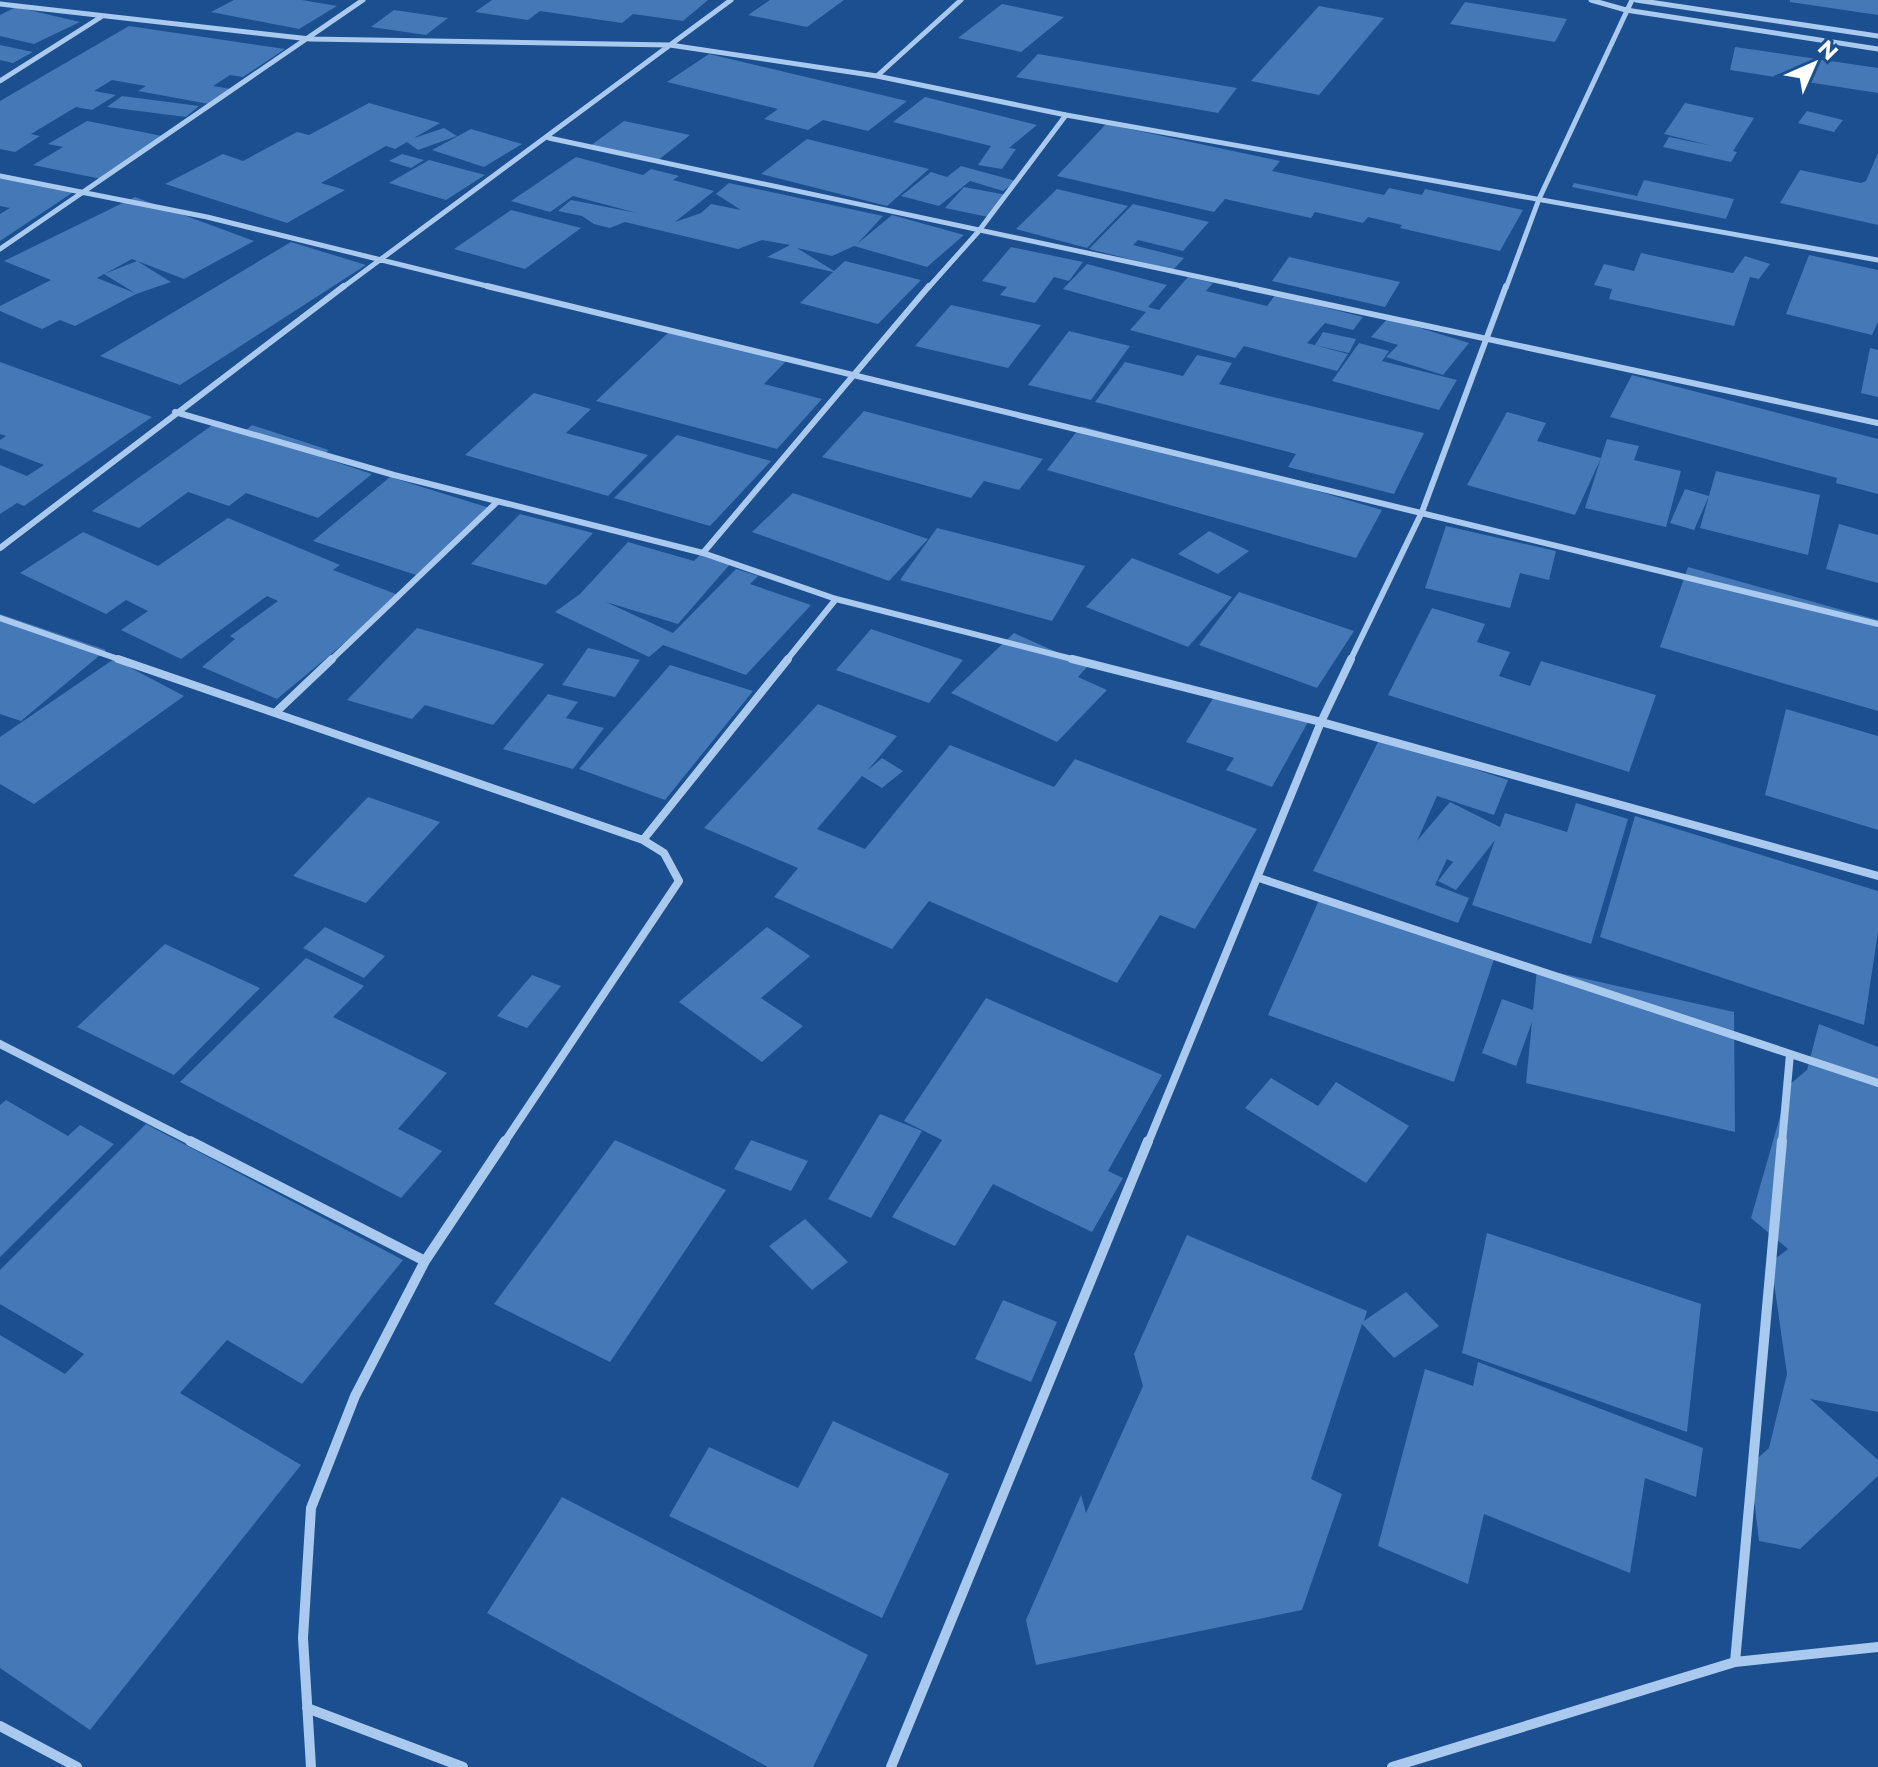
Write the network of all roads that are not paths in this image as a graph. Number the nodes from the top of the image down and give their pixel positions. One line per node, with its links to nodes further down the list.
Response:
1 (363, 0): 10 (street)
2 (731, 0): 11 (street)
3 (961, 0): 13 (street)
4 (1591, 0): 7 (street)
5 (1634, 0): 7 (street); 9 (street)
6 (0, 4): 8 (street)
7 (1626, 10): 12 (street); 19 (street)
8 (101, 17): 10 (street); 14 (street)
9 (1878, 36)
10 (310, 39): 11 (street); 18 (street)
11 (670, 45): 13 (street); 16 (street)
12 (1878, 49)
13 (877, 76): 15 (street)
14 (0, 81)
15 (1066, 115): 19 (street); 20 (street)
16 (549, 138): 20 (street); 23 (street)
17 (0, 176): 18 (street)
18 (90, 190): 21 (street); 23 (street)
19 (1539, 199): 22 (street); 24 (street)
20 (978, 232): 24 (street); 25 (street)
21 (0, 249)
22 (1878, 260)
23 (380, 262): 25 (street); 26 (street)
24 (1486, 339): 27 (street); 29 (street)
25 (854, 371): 29 (street); 31 (street)
26 (175, 412): 28 (street); 30 (street)
27 (1878, 423)
28 (497, 502): 31 (street); 35 (street)
29 (1422, 512): 34 (street); 36 (street)
30 (0, 548)
31 (703, 553): 32 (street)
32 (836, 599): 36 (street); 37 (street)
33 (0, 618): 35 (street)
34 (1878, 624)
35 (275, 713): 37 (street)
36 (1321, 722): 38 (street); 39 (street)
37 (643, 840): 43 (street)
38 (1878, 876)
39 (1259, 878): 41 (street); 51 (street)
40 (0, 1044): 43 (street)
41 (1790, 1054): 42 (street); 45 (street)
42 (1878, 1083)
43 (425, 1261): 46 (street)
44 (1878, 1647): 45 (street)
45 (1735, 1662): 52 (street)
46 (307, 1708): 49 (street); 50 (street)
47 (0, 1726): 48 (street)
48 (77, 1767)
49 (311, 1767)
50 (463, 1767)
51 (891, 1767)
52 (1392, 1767)

